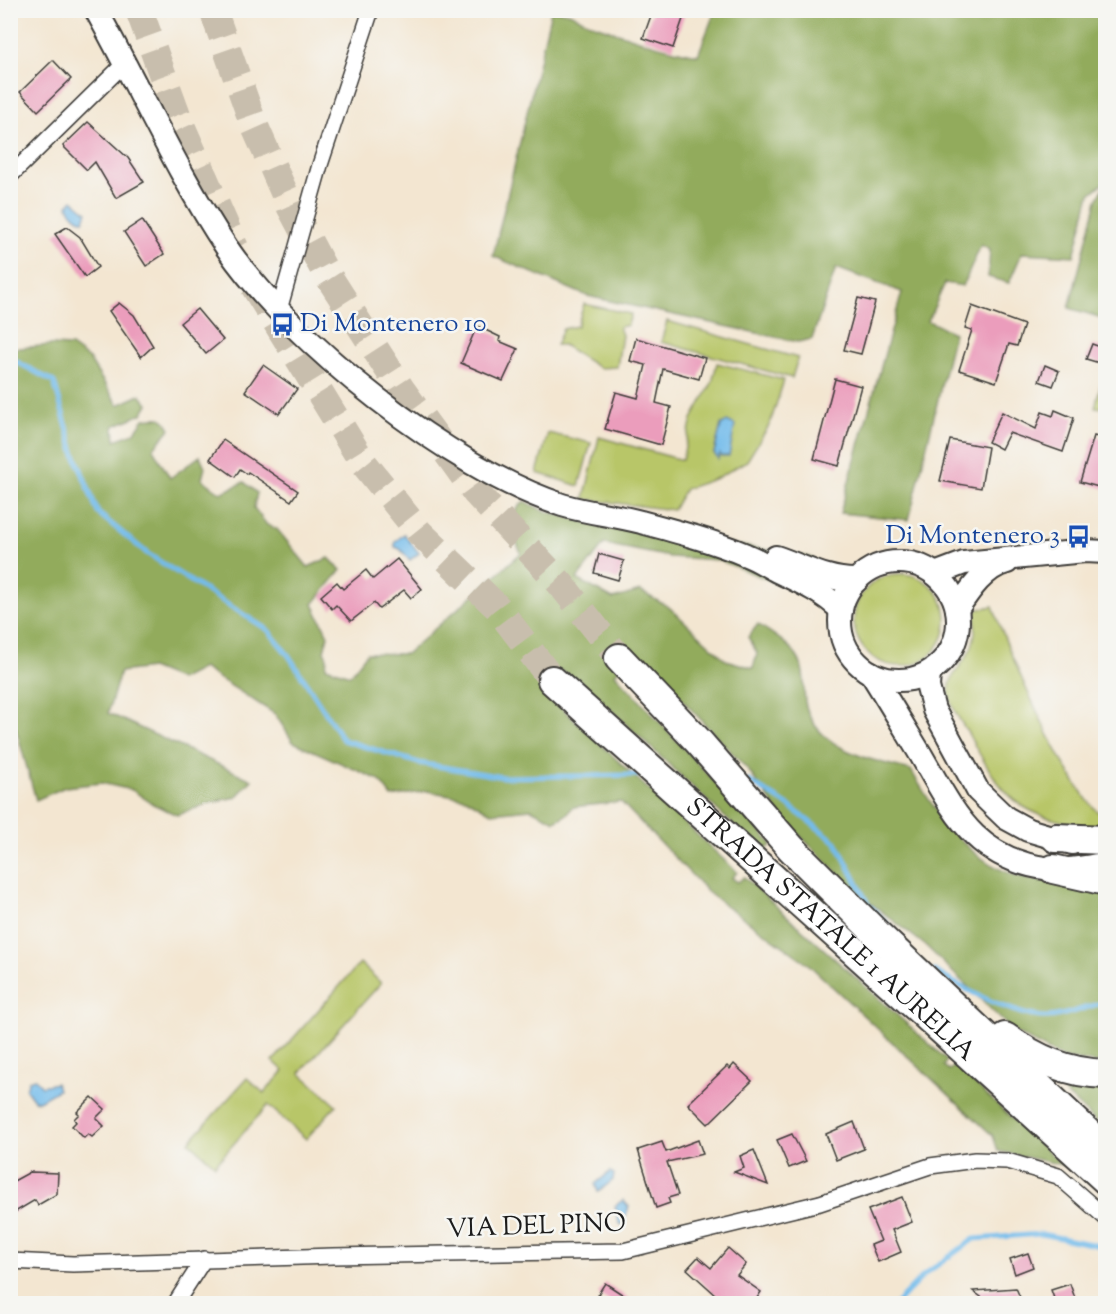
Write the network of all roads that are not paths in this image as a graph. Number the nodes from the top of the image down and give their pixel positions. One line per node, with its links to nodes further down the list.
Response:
1 (96, 10): 3 (street)
2 (371, 10): 5 (street)
3 (125, 63): 4 (street); 5 (street)
4 (10, 176)
5 (279, 310): 7 (street)
6 (1106, 552): 8 (street)
7 (747, 555): 10 (street); 12 (street)
8 (1017, 560): 9 (street); 11 (street)
9 (935, 574): 10 (street); 11 (street)
10 (857, 580): 12 (street)
11 (957, 609): 15 (street)
12 (841, 610): 14 (street)
13 (619, 658): 23 (highway, STRADA STATALE 1 AURELIA)
14 (871, 673): 15 (street); 21 (street)
15 (929, 673): 17 (street)
16 (552, 680): 26 (highway, STRADA STATALE 1 AURELIA)
17 (1056, 838): 18 (highway); 19 (street)
18 (1106, 840)
19 (1106, 853)
20 (1106, 864): 21 (street)
21 (1053, 869): 22 (highway)
22 (1106, 881)
23 (936, 990): 24 (highway); 25 (highway, STRADA STATALE 1 AURELIA)
24 (1106, 1074)
25 (1106, 1150)
26 (1106, 1180)
27 (1106, 1218): 28 (street, VIA DEL PINO)
28 (204, 1259): 29 (street, VIA DEL PINO); 30 (street)
29 (10, 1261)
30 (175, 1304)

